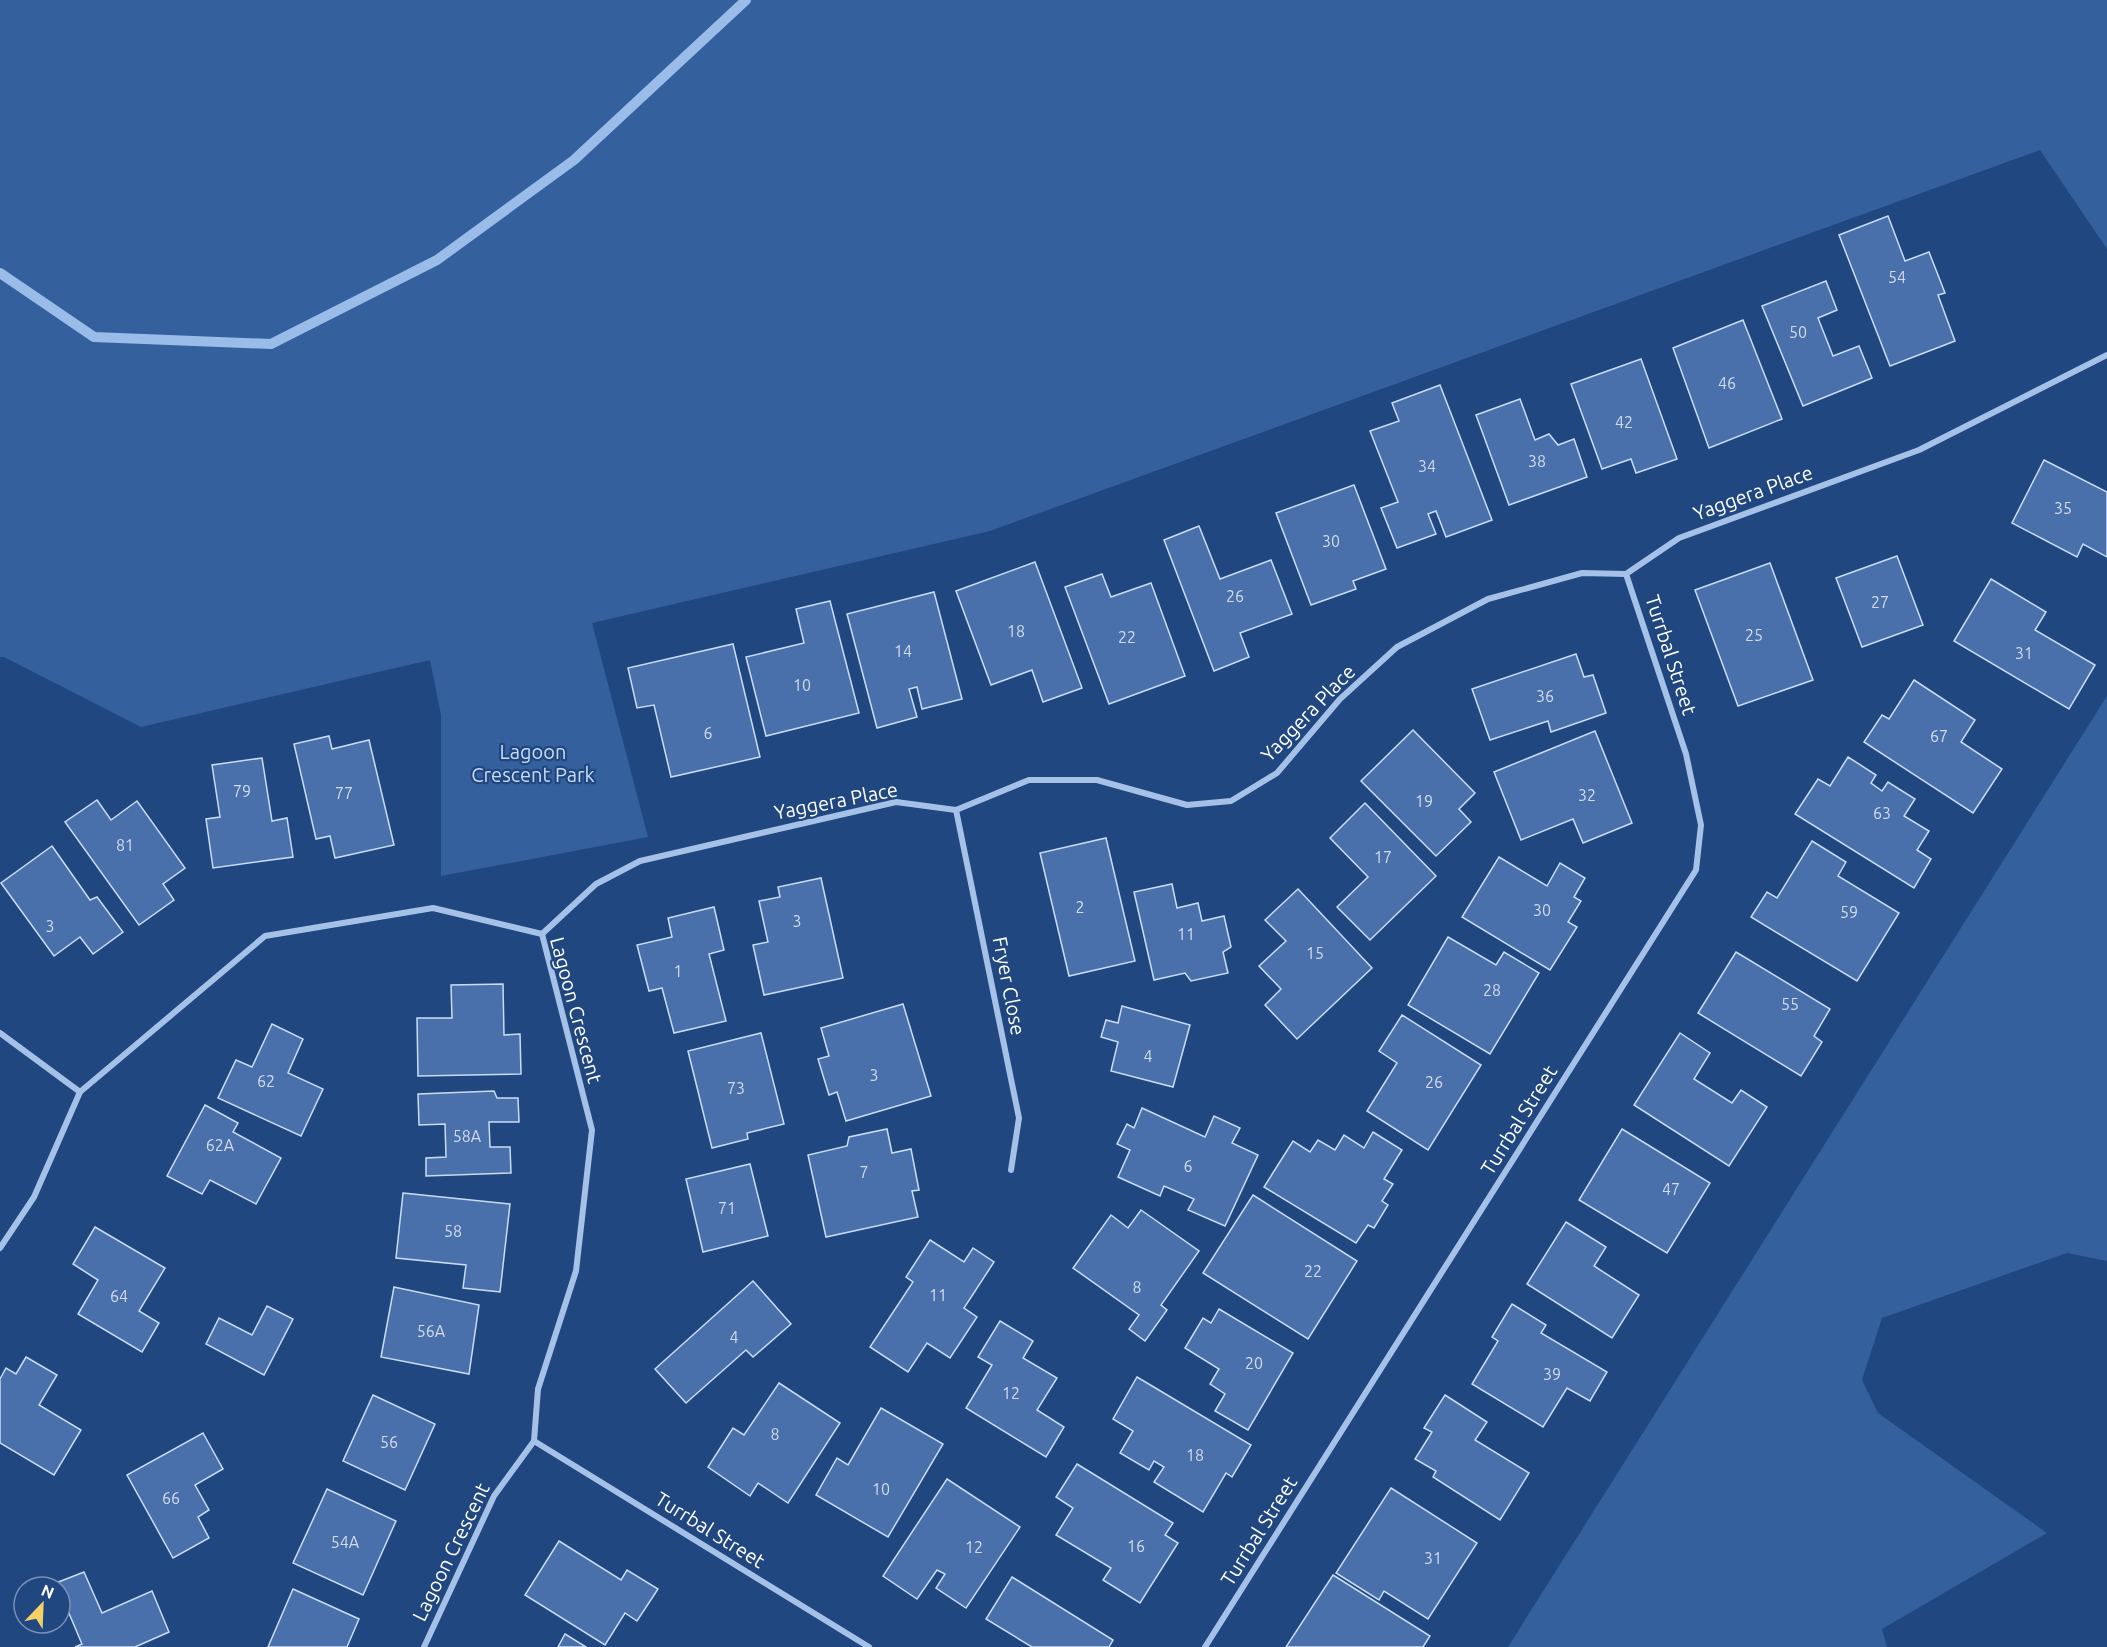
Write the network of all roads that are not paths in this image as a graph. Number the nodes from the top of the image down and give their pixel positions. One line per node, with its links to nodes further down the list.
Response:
1 (2107, 355): 2 (street, Yaggera Place)
2 (1626, 574): 3 (street, Yaggera Place); 12 (street, Turrbal Street)
3 (956, 810): 4 (street, Yaggera Place); 7 (street, Fryer Close)
4 (542, 934): 6 (street, Lagoon Crescent); 9 (street, Lagoon Crescent)
5 (0, 1033): 6 (street)
6 (80, 1092): 8 (street, Lagoon Crescent)
7 (1011, 1170)
8 (0, 1248)
9 (534, 1441): 10 (street, Lagoon Crescent); 11 (street, Turrbal Street)
10 (424, 1647)
11 (869, 1647)
12 (1205, 1647)

